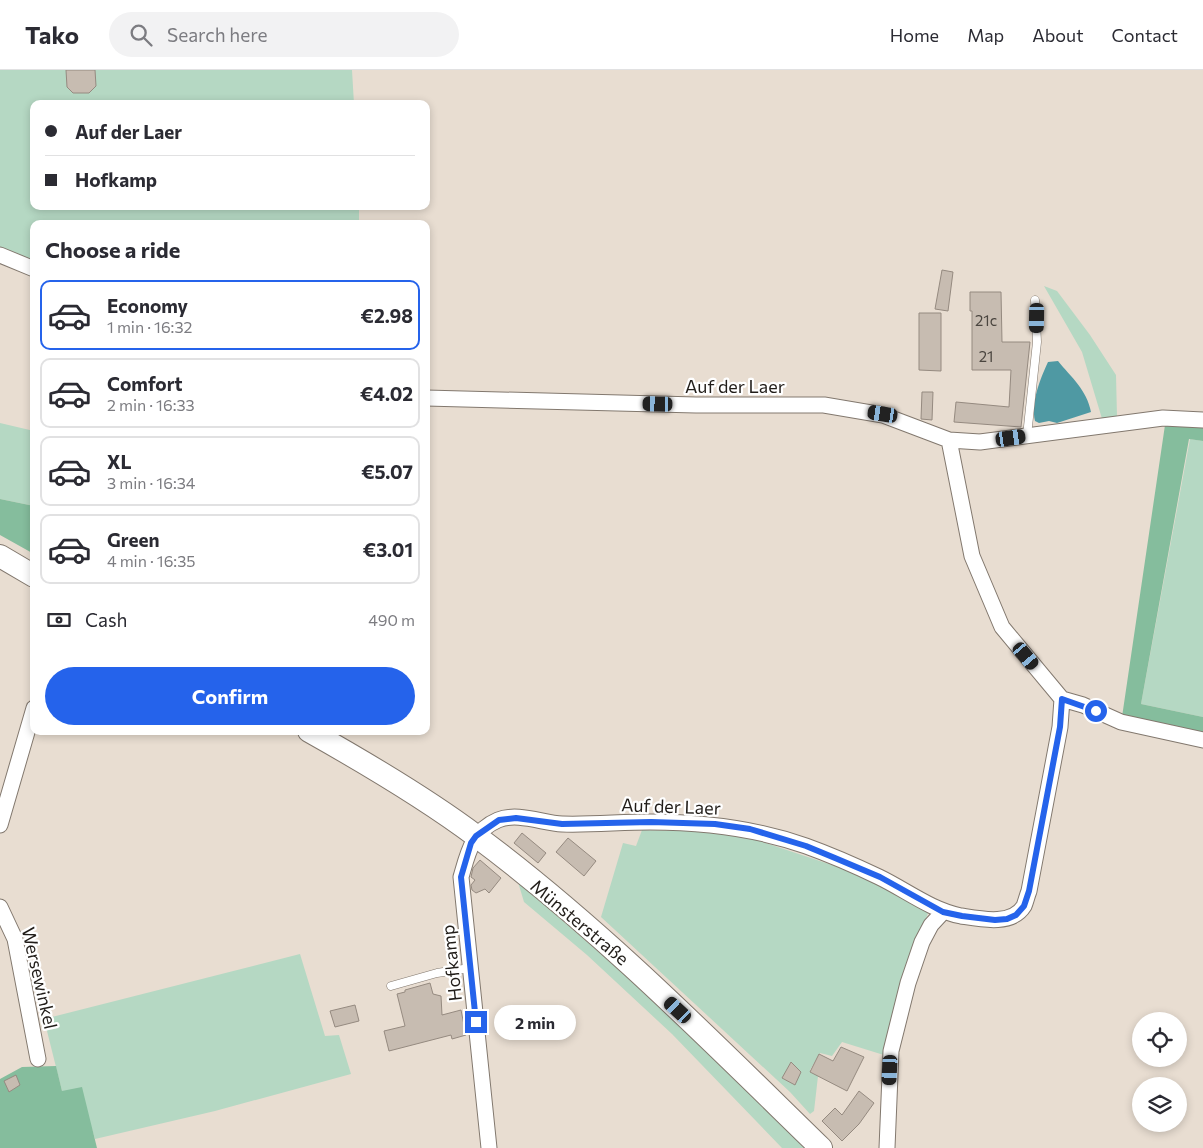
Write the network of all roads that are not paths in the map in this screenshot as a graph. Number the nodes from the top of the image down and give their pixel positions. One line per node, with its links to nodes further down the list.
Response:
1 (0, 255): 2 (street)
2 (30, 267)
3 (1035, 300): 6 (lane)
4 (430, 398): 7 (street, Auf der Laer)
5 (1203, 420): 6 (street, Auf der Laer)
6 (1027, 436): 7 (street, Auf der Laer)
7 (949, 440): 10 (street)
8 (0, 556): 9 (main road)
9 (30, 574)
10 (1062, 699): 13 (street); 17 (street, Auf der Laer)
11 (30, 722): 14 (street)
12 (321, 735): 15 (main road, Münsterstraße)
13 (1203, 740)
14 (0, 825)
15 (476, 836): 17 (street, Auf der Laer); 18 (street, Hofkamp); 22 (main road, Münsterstraße)
16 (0, 907): 20 (street, Wersewinkel)
17 (943, 912): 23 (street)
18 (470, 968): 19 (lane); 21 (street, Hofkamp)
19 (390, 986)
20 (38, 1059)
21 (489, 1148)
22 (822, 1148)
23 (886, 1148)

